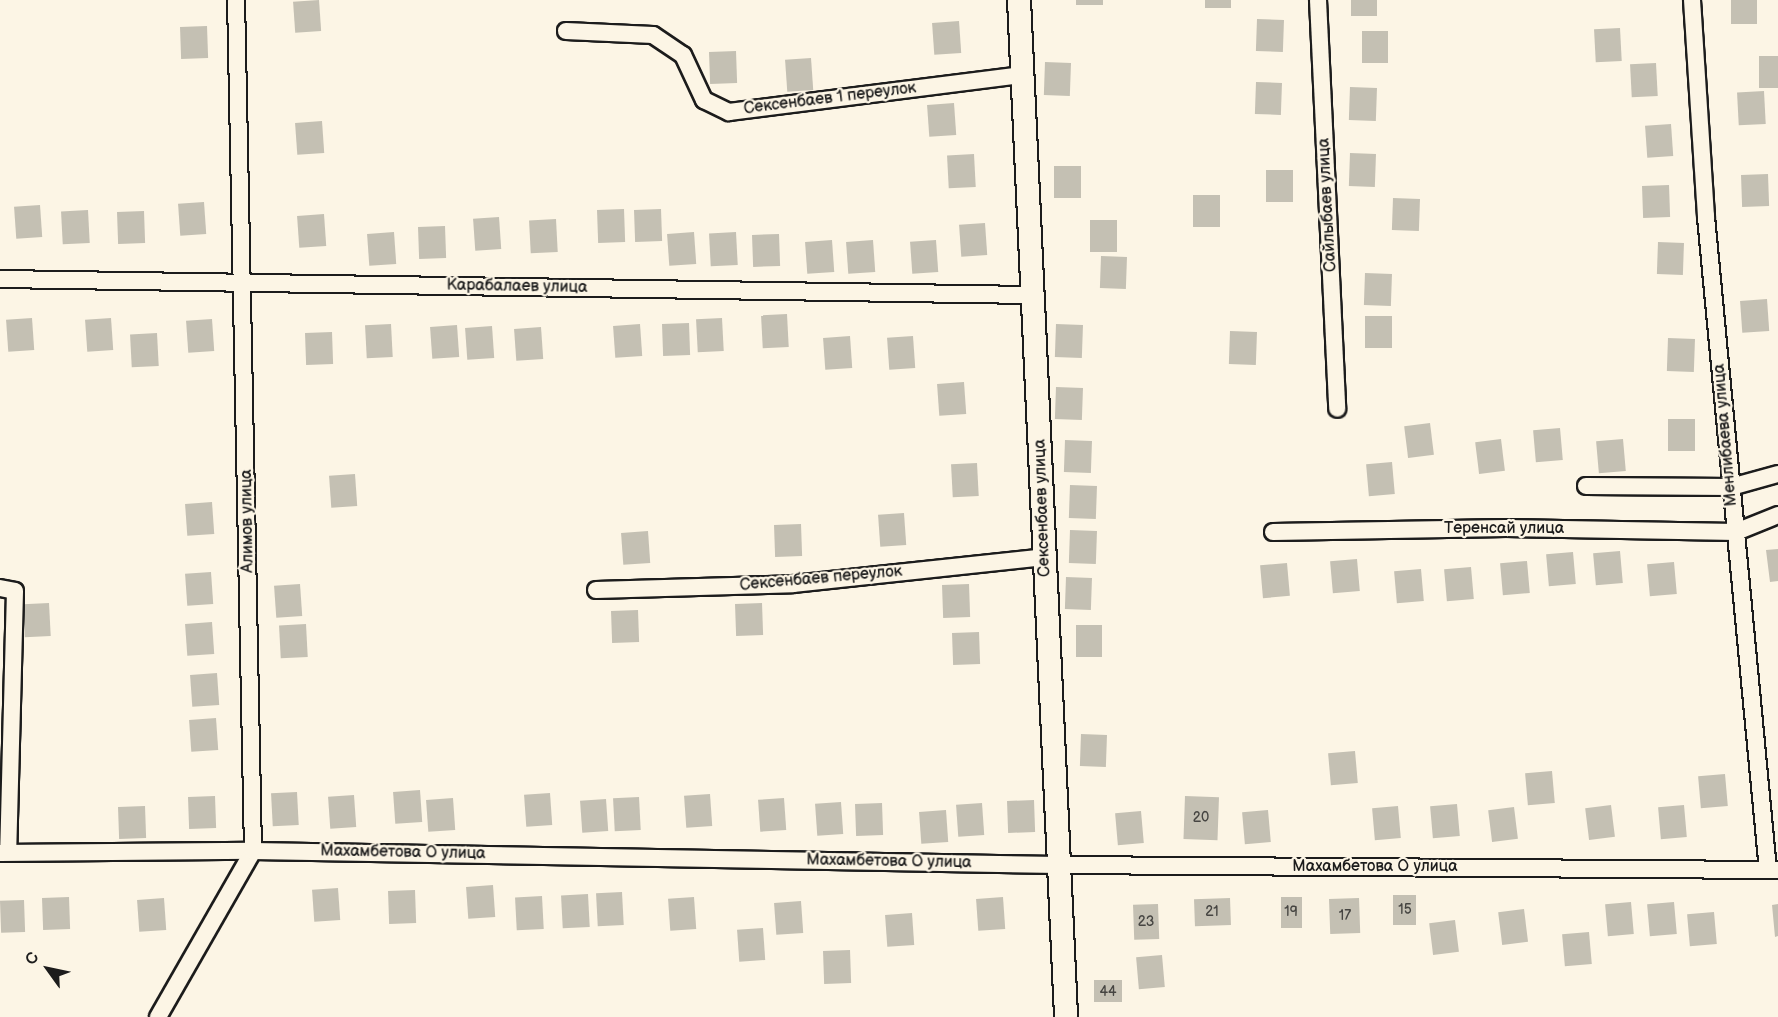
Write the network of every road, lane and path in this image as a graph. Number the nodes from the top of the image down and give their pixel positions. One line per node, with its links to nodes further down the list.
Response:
1 (236, 0): 8 (street, Алимов улица)
2 (1019, 0): 6 (street, Сексенбаев улица)
3 (1318, 0): 10 (street, Сайлыбаев улица)
4 (1692, 0): 13 (street, Менлибаева улица)
5 (566, 31): 6 (street, Сексенбаев 1 переулок)
6 (1023, 75): 9 (street, Сексенбаев улица)
7 (0, 279): 8 (street, Карабалаев улица)
8 (244, 282): 9 (street, Карабалаев улица); 20 (street, Алимов улица)
9 (1034, 295): 17 (street, Сексенбаев улица)
10 (1337, 410)
11 (1778, 474): 13 (street)
12 (1586, 486): 13 (street)
13 (1731, 487): 16 (street, Менлибаева улица)
14 (1778, 515): 16 (street)
15 (1273, 532): 16 (street, Теренсай улица)
16 (1736, 532): 23 (street, Менлибаева улица)
17 (1045, 557): 19 (street, Сексенбаев переулок); 22 (street, Сексенбаев улица)
18 (8, 590): 21 (street)
19 (596, 590)
20 (253, 850): 21 (street, Махамбетова О улица); 22 (street, Махамбетова О улица); 24 (street)
21 (4, 853)
22 (1058, 865): 23 (street, Махамбетова О улица); 25 (street, Сексенбаев улица)
23 (1773, 870)
24 (159, 1017)
25 (1066, 1017)

